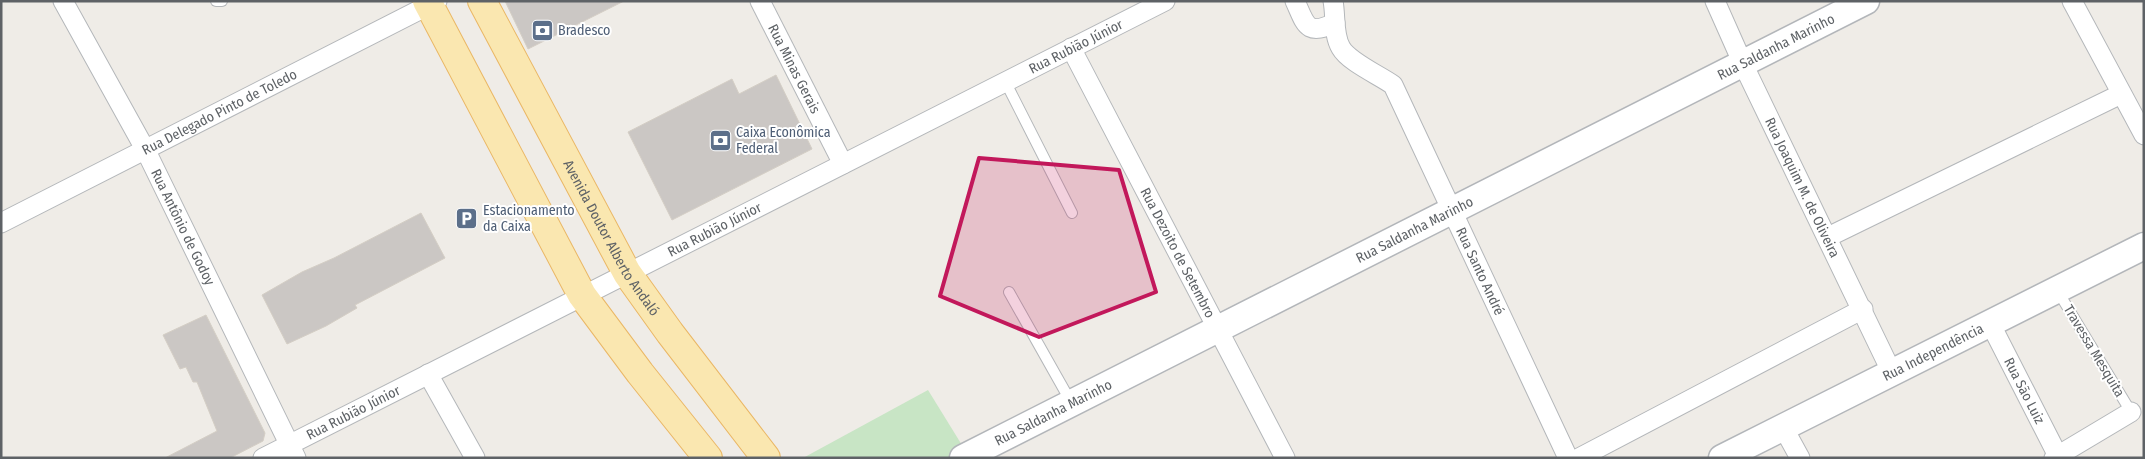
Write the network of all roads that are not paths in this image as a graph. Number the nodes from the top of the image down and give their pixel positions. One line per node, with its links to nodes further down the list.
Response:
1 (63, 1): 20 (street, Rua Antônio de Godoy)
2 (216, 1): 3 (lane)
3 (222, 1)
4 (482, 1): 27 (main road, Avenida Doutor Alberto Andaló)
5 (760, 1): 21 (street, Rua Minas Gerais)
6 (1165, 1): 13 (street, Rua Rubião Júnior)
7 (1295, 1): 14 (street)
8 (1333, 1): 14 (street, Rua Santo André)
9 (1715, 1): 16 (street, Rua Joaquim M. de Oliveira)
10 (1866, 1): 16 (street, Rua Saldanha Marinho)
11 (2072, 1): 18 (street)
12 (431, 3): 20 (street, Rua Delegado Pinto de Toledo); 30 (main road)
13 (1139, 7): 15 (street, Rua Rubião Júnior)
14 (1334, 23): 22 (street, Rua Santo André)
15 (1072, 48): 17 (street, Rua Rubião Júnior); 33 (street, Rua Dezoito de Setembro)
16 (1743, 64): 22 (street, Rua Saldanha Marinho); 25 (street, Rua Joaquim M. de Oliveira)
17 (1005, 81): 21 (street, Rua Rubião Júnior); 23 (lane)
18 (2121, 94): 19 (street); 25 (street)
19 (2144, 135)
20 (145, 149): 24 (street, Rua Delegado Pinto de Toledo); 39 (street, Rua Antônio de Godoy)
21 (842, 164): 27 (street, Rua Rubião Júnior)
22 (1452, 211): 33 (street, Rua Saldanha Marinho); 47 (street, Rua Santo André)
23 (1072, 213)
24 (1, 223)
25 (1828, 237): 31 (street, Rua Joaquim M. de Oliveira)
26 (2144, 246): 28 (street, Rua Independência)
27 (627, 273): 30 (street, Rua Rubião Júnior); 44 (main road, Avenida Doutor Alberto Andaló)
28 (2057, 290): 32 (street, Rua Independência); 37 (lane, Travessa Mesquita)
29 (1010, 292): 36 (lane)
30 (582, 295): 35 (street, Rua Rubião Júnior); 43 (main road)
31 (1863, 309): 34 (street, Rua Joaquim M. de Oliveira); 48 (street)
32 (1990, 324): 34 (street, Rua Independência); 40 (street, Rua São Luiz)
33 (1218, 329): 36 (street, Rua Saldanha Marinho); 46 (street, Rua Dezoito de Setembro)
34 (1892, 372): 38 (street, Rua Independência)
35 (428, 374): 39 (street, Rua Rubião Júnior); 42 (street)
36 (1072, 403): 45 (street, Rua Saldanha Marinho)
37 (2131, 412): 40 (street)
38 (1783, 427): 49 (street, Rua Independência); 50 (street)
39 (293, 451): 41 (street, Rua Rubião Júnior)
40 (2057, 457)
41 (263, 458)
42 (475, 458)
43 (708, 458)
44 (766, 458)
45 (963, 458)
46 (1285, 458)
47 (1568, 458)
48 (1579, 458)
49 (1722, 458)
50 (1800, 458)

